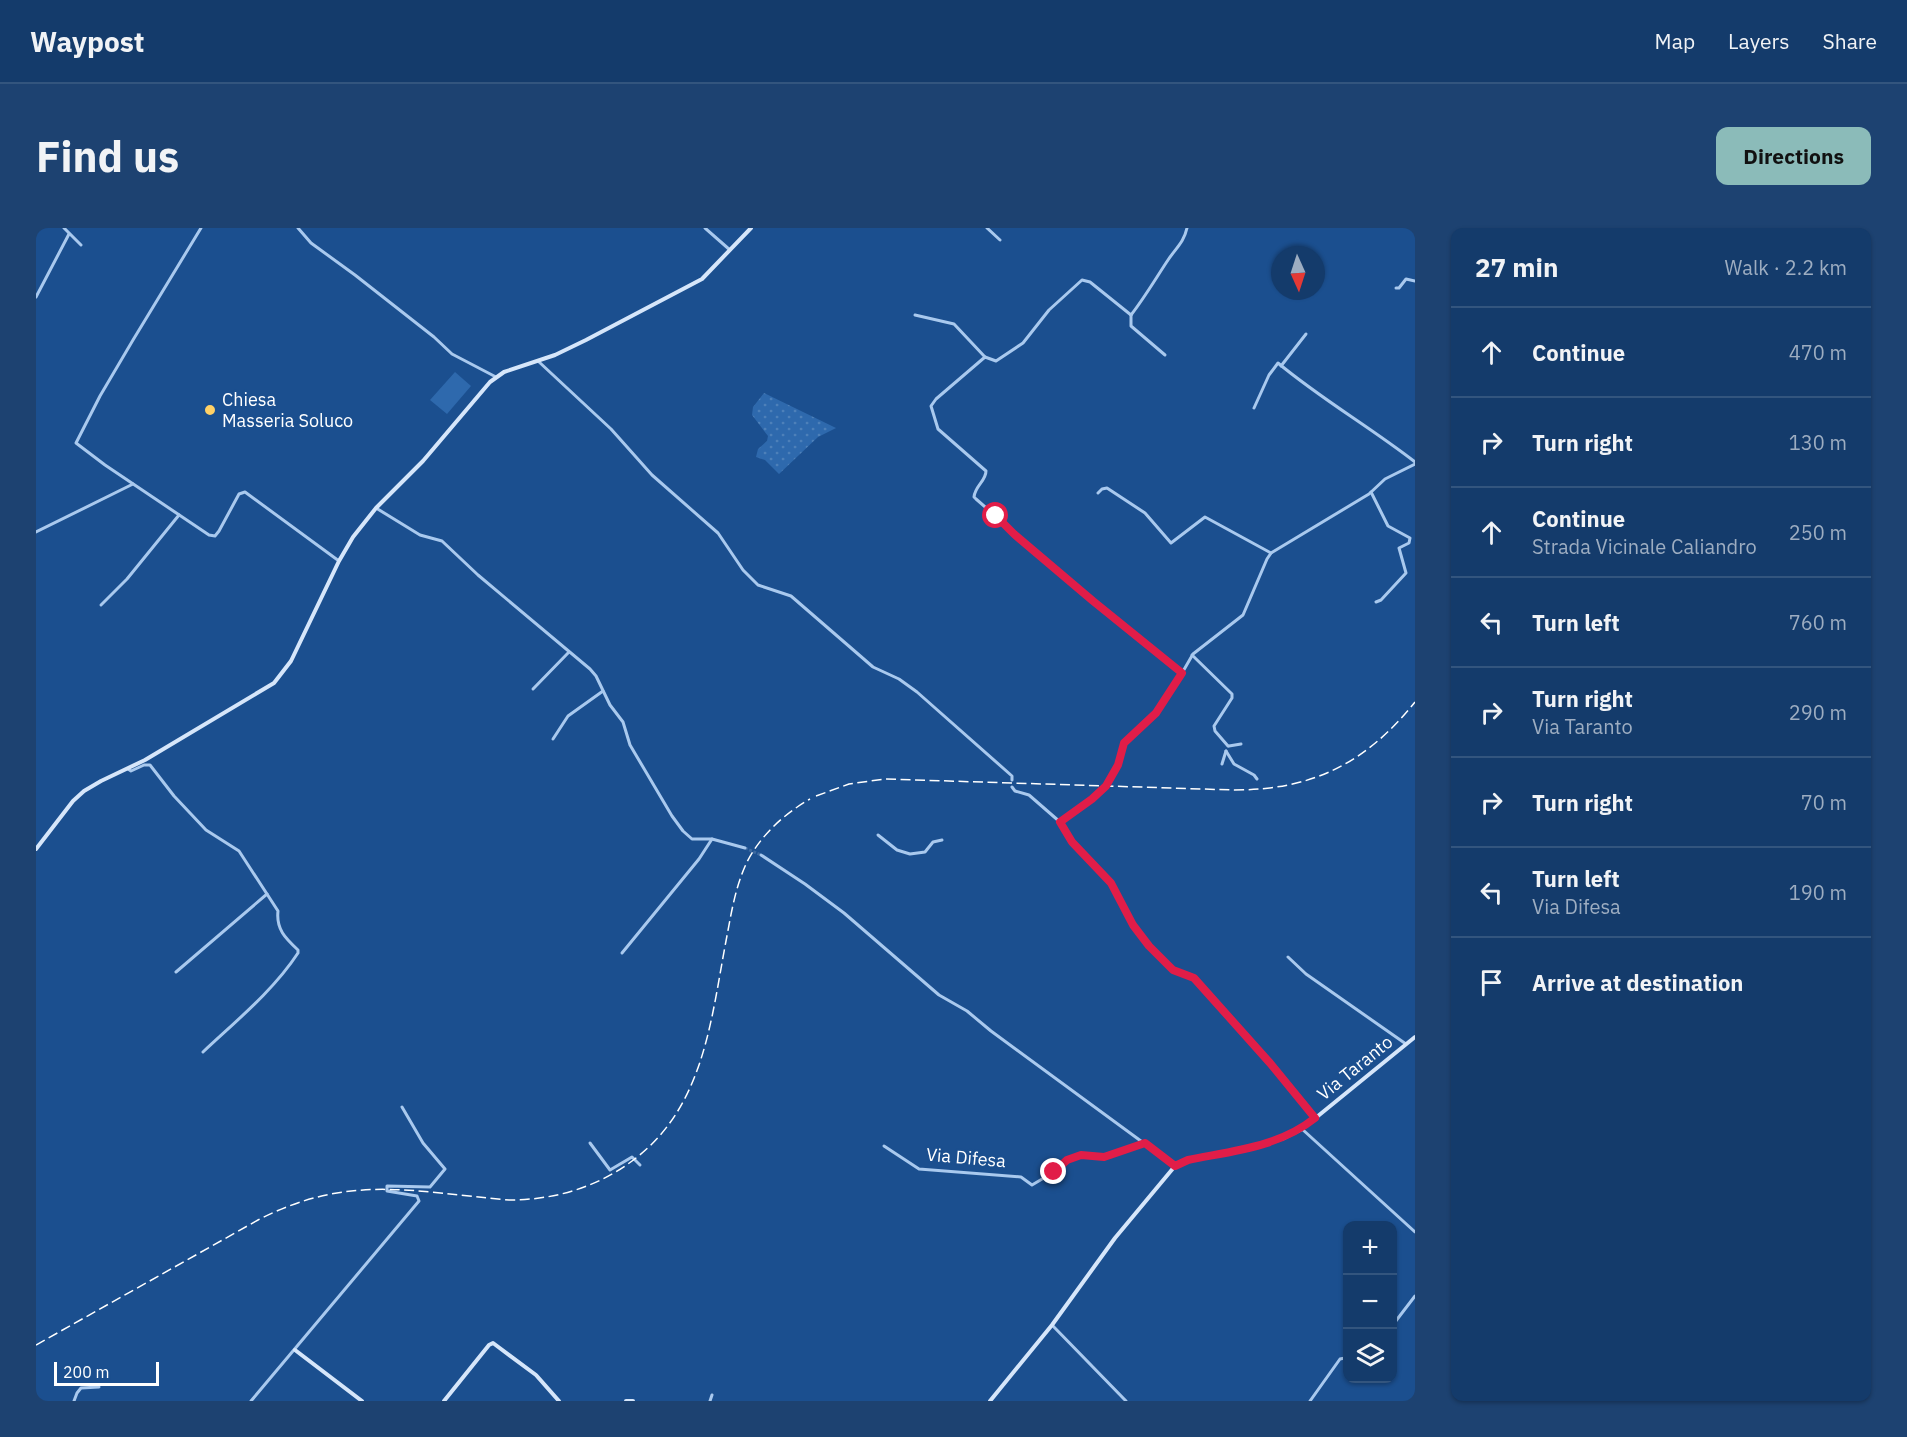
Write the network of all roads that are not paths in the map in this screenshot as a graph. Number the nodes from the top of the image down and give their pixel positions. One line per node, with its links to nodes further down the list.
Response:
1 (64, 228): 8 (street)
2 (201, 228): 25 (street)
3 (297, 228): 22 (street)
4 (705, 228): 11 (street)
5 (751, 228): 11 (main road)
6 (987, 228): 9 (street)
7 (1187, 228): 16 (street)
8 (69, 234): 10 (street); 14 (street)
9 (1000, 240)
10 (81, 245)
11 (731, 251): 20 (main road)
12 (1415, 281): 13 (street)
13 (1396, 288)
14 (36, 297)
15 (915, 315): 19 (street)
16 (1131, 315): 18 (street); 19 (street)
17 (1305, 334): 21 (street)
18 (1165, 355)
19 (985, 357): 37 (street)
20 (537, 360): 22 (main road); 47 (street)
21 (1281, 366): 23 (street); 24 (street)
22 (496, 377): 28 (main road)
23 (1254, 408)
24 (1415, 463): 26 (street)
25 (133, 484): 29 (street); 30 (street)
26 (1371, 492): 31 (street); 33 (street)
27 (1098, 493): 31 (street)
28 (376, 508): 32 (main road); 35 (street)
29 (179, 515): 32 (street); 34 (street)
30 (36, 532)
31 (1271, 553): 36 (street)
32 (339, 561): 45 (main road)
33 (1376, 602)
34 (101, 605)
35 (569, 652): 38 (street); 39 (street)
36 (1192, 655): 37 (street); 42 (street)
37 (1182, 673): 49 (street)
38 (533, 689)
39 (603, 691): 40 (street); 51 (street)
40 (553, 739)
41 (1240, 744): 42 (street)
42 (1228, 746): 43 (street)
43 (1226, 751): 44 (street); 46 (street)
44 (1222, 764)
45 (128, 769): 54 (main road); 56 (street)
46 (1257, 779)
47 (1012, 780)
48 (1012, 787): 49 (street)
49 (1060, 822): 64 (street)
50 (878, 835): 52 (street)
51 (712, 839): 53 (street); 57 (street)
52 (942, 840)
53 (745, 848)
54 (36, 849)
55 (761, 855): 67 (street)
56 (267, 894): 59 (street); 62 (street)
57 (622, 953)
58 (1288, 957): 61 (street)
59 (176, 972)
60 (1415, 1037): 61 (main road, Via Taranto)
61 (1406, 1044): 64 (main road, Via Taranto)
62 (202, 1053)
63 (402, 1107): 75 (street)
64 (1315, 1118): 65 (main road, Via Taranto)
65 (1302, 1129): 70 (main road, Via Taranto); 71 (street)
66 (590, 1143): 69 (street)
67 (1145, 1143): 68 (street, Via Difesa); 70 (street)
68 (884, 1146)
69 (640, 1165)
70 (1175, 1166): 74 (main road)
71 (1415, 1232)
72 (1415, 1296): 73 (street)
73 (1397, 1319)
74 (1052, 1325): 87 (main road); 88 (street)
75 (295, 1350): 80 (street); 81 (main road)
76 (1343, 1358): 89 (street)
77 (99, 1388): 79 (street)
78 (712, 1395): 86 (street)
79 (74, 1401)
80 (250, 1401)
81 (362, 1401)
82 (444, 1401): 83 (main road)
83 (559, 1401)
84 (626, 1401): 85 (main road)
85 (633, 1401)
86 (710, 1401)
87 (990, 1401)
88 (1126, 1401)
89 (1310, 1401)

